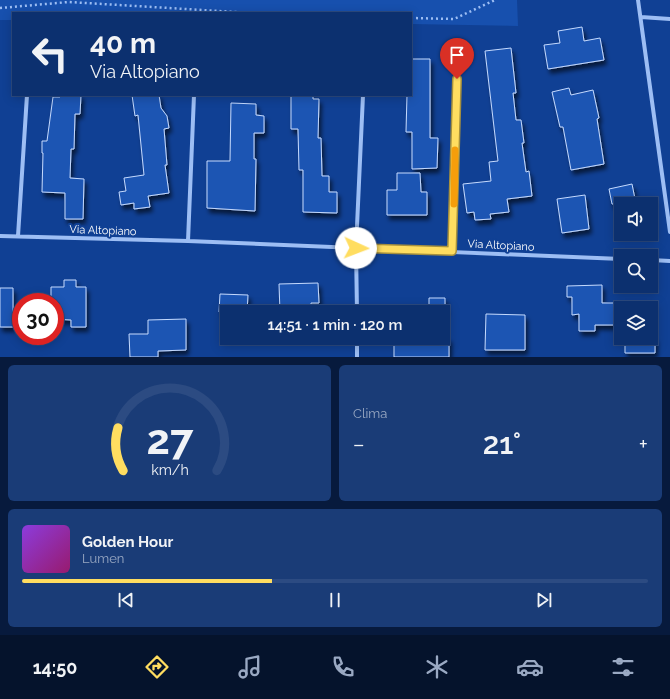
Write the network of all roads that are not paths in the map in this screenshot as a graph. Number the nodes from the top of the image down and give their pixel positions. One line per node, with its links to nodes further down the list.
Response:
1 (638, 0): 2 (street)
2 (641, 17): 3 (street); 8 (street)
3 (670, 19)
4 (457, 63): 13 (street, Via Altopiano)
5 (27, 96): 10 (street)
6 (194, 96): 11 (street)
7 (363, 96): 12 (street)
8 (670, 232)
9 (0, 236): 10 (street, Via Altopiano)
10 (18, 236): 11 (street, Via Altopiano)
11 (188, 241): 12 (street, Via Altopiano)
12 (356, 248): 13 (street, Via Altopiano); 17 (street)
13 (452, 251): 14 (street, Via Altopiano)
14 (614, 259)
15 (658, 260): 16 (street)
16 (670, 261)
17 (357, 305)
18 (357, 345): 19 (street)
19 (357, 357)

